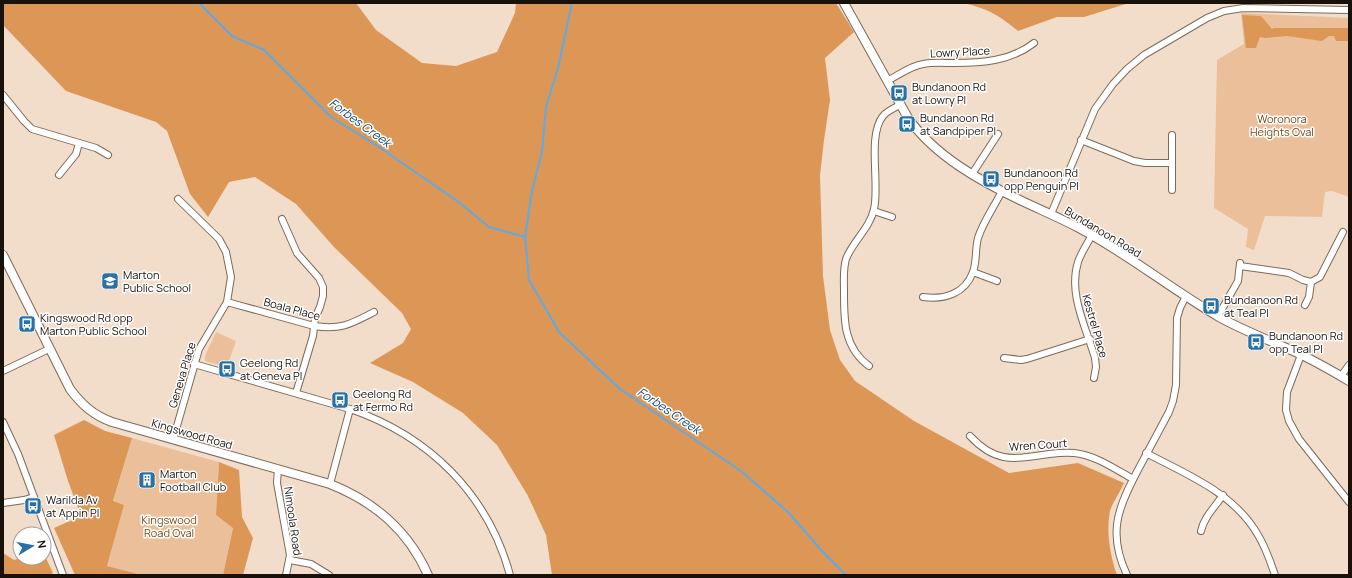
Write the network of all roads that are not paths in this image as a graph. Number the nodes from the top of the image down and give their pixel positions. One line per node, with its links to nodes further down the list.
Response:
1 (844, 3): 5 (street, Bundanoon Road)
2 (1243, 6): 3 (street); 10 (street)
3 (1349, 10)
4 (1034, 42): 5 (street, Lowry Place)
5 (887, 81): 7 (street, Bundanoon Road)
6 (3, 95): 11 (street)
7 (900, 104): 14 (street, Bundanoon Road); 19 (street)
8 (998, 134): 14 (street)
9 (1172, 135): 13 (street)
10 (1081, 140): 13 (street); 20 (street)
11 (79, 143): 12 (street); 15 (street)
12 (108, 155)
13 (1172, 163): 16 (street)
14 (972, 174): 17 (street, Bundanoon Road)
15 (59, 175)
16 (1172, 190)
17 (1002, 192): 20 (street, Bundanoon Road); 26 (street)
18 (178, 199): 31 (street, Geneva Place)
19 (874, 211): 21 (street); 42 (street)
20 (1051, 214): 24 (street, Bundanoon Road)
21 (892, 217)
22 (282, 219): 35 (street)
23 (1343, 232): 28 (street)
24 (1092, 235): 29 (street, Bundanoon Road); 36 (street, Kestrel Place)
25 (3, 255): 37 (street, Kingswood Road)
26 (973, 272): 27 (street); 30 (street)
27 (997, 281)
28 (1311, 282): 32 (street); 34 (street)
29 (1186, 296): 34 (street, Bundanoon Road); 52 (street)
30 (923, 297)
31 (227, 302): 35 (street, Boala Place); 40 (street, Geneva Place)
32 (1305, 305)
33 (374, 312): 35 (street, Boala Place)
34 (1218, 316): 38 (street, Bundanoon Road)
35 (314, 326): 47 (street)
36 (1090, 339): 39 (street); 45 (street, Kestrel Place)
37 (49, 349): 43 (street); 51 (street, Kingswood Road)
38 (1301, 355): 44 (street, Bundanoon Road); 58 (street)
39 (1004, 358)
40 (194, 364): 47 (street); 51 (street, Geneva Place)
41 (1349, 365): 44 (street)
42 (869, 366)
43 (3, 372)
44 (1341, 376): 46 (street, Bundanoon Road)
45 (1094, 378)
46 (1349, 381)
47 (296, 394): 48 (street)
48 (350, 409): 55 (street); 66 (street)
49 (3, 422): 57 (street)
50 (970, 436): 54 (street, Wren Court)
51 (173, 440): 53 (street, Kingswood Road)
52 (1146, 453): 54 (street); 56 (street)
53 (278, 470): 55 (street, Kingswood Road); 61 (street, Nimoola Road)
54 (1133, 479): 67 (street)
55 (330, 484): 65 (street, Kingswood Road)
56 (1223, 495): 60 (street); 68 (street)
57 (34, 497): 59 (street); 62 (street)
58 (1349, 502)
59 (3, 503)
60 (1201, 532)
61 (290, 560): 63 (street, Nimoola Road); 64 (street)
62 (63, 575)
63 (286, 575)
64 (329, 575)
65 (428, 575)
66 (510, 575)
67 (1127, 575)
68 (1275, 575)

